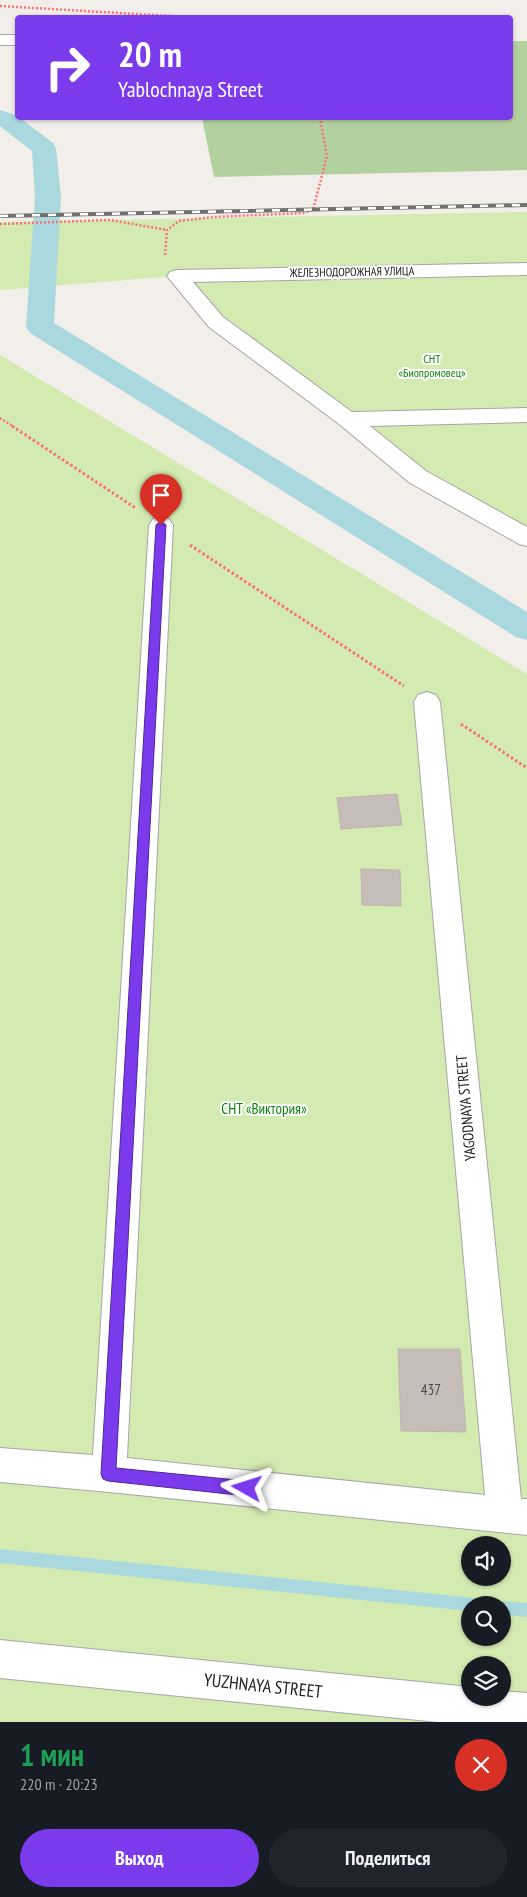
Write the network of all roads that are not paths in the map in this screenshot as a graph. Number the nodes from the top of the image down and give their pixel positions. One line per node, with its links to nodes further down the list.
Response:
1 (0, 40): 2 (street)
2 (15, 40)
3 (527, 269): 5 (street, ЖЕЛЕЗНОДОРОЖНАЯ УЛИЦА)
4 (527, 415): 5 (street)
5 (347, 419): 7 (street)
6 (161, 525): 10 (street)
7 (527, 538)
8 (427, 702): 11 (street, YAGODNAYA STREET)
9 (0, 1465): 10 (street)
10 (108, 1474): 11 (street)
11 (516, 1516)
12 (0, 1659): 13 (street, YUZHNAYA STREET)
13 (527, 1712)

